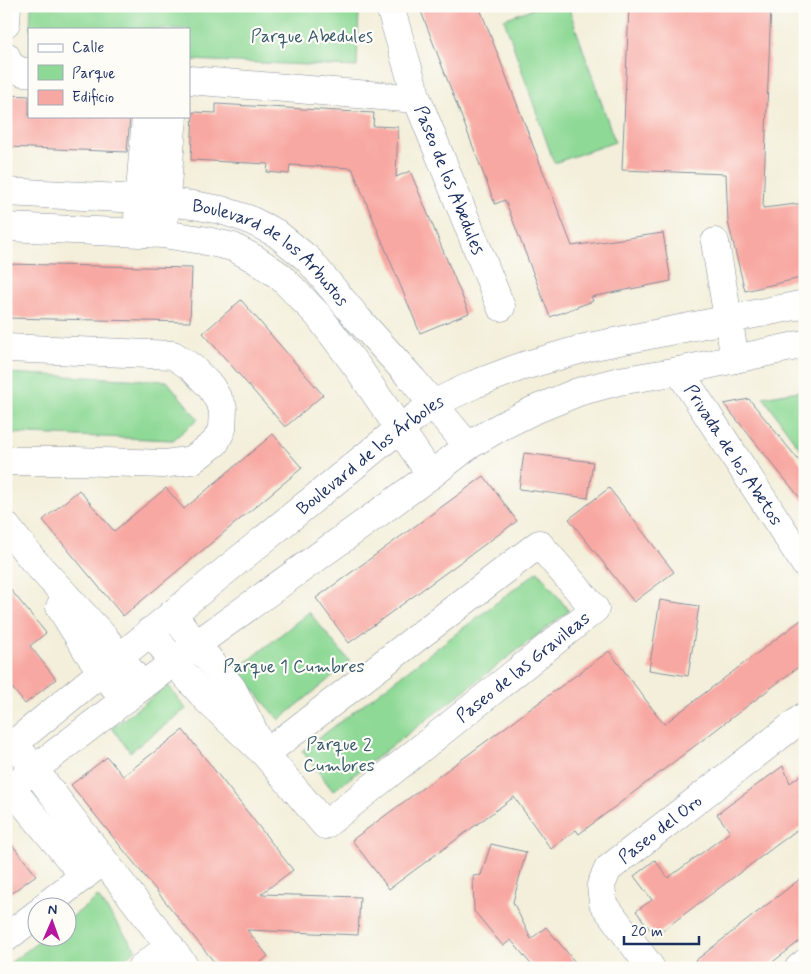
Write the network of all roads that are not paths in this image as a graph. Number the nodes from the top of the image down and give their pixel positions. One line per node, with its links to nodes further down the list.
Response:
1 (7, 6): 3 (street)
2 (388, 6): 7 (street)
3 (6, 23)
4 (6, 56): 5 (street)
5 (28, 72)
6 (190, 80): 7 (street, Paseo de los Abedules)
7 (417, 99): 16 (street, Paseo de los Abedules)
8 (146, 118): 11 (street)
9 (173, 118): 11 (street)
10 (6, 192): 11 (street, Boulevard de los Arbustos)
11 (153, 201): 13 (street); 22 (street, Boulevard de los Arbustos)
12 (6, 227): 13 (street, Boulevard de los Arbustos)
13 (150, 234): 23 (street, Boulevard de los Arbustos)
14 (715, 242): 17 (street)
15 (805, 304): 17 (street, Boulevard de los Árboles)
16 (501, 306)
17 (729, 320): 20 (street); 22 (street, Boulevard de los Árboles)
18 (805, 344): 20 (street)
19 (6, 348): 25 (street)
20 (735, 359): 21 (street)
21 (679, 371): 24 (street); 28 (street, Privada de los Abetos)
22 (433, 404): 23 (street, Boulevard de los Árboles); 24 (street, Boulevard de los Arbustos)
23 (399, 429): 26 (street, Boulevard de los Arbustos); 29 (street, Boulevard de los Árboles)
24 (468, 446): 26 (street)
25 (6, 461)
26 (431, 475): 31 (street)
27 (6, 526): 33 (street)
28 (805, 564)
29 (172, 614): 30 (street, Boulevard de los Árboles); 31 (street, Paseo de las Gravileas)
30 (150, 631): 32 (street, Paseo de las Gravileas); 33 (street, Boulevard de los Árboles)
31 (197, 644): 32 (street); 37 (street, Paseo de las Gravileas)
32 (174, 662): 34 (street); 37 (street, Paseo de las Gravileas)
33 (111, 664): 34 (street); 36 (street, Boulevard de los Árboles)
34 (134, 692): 38 (street)
35 (805, 716): 48 (street, Paseo del Oro)
36 (10, 747): 38 (street)
37 (265, 754): 37 (street, Paseo de las Gravileas)
38 (34, 770): 39 (street); 40 (street)
39 (8, 787): 40 (street)
40 (94, 868): 41 (street); 44 (street)
41 (59, 896)
42 (28, 921): 43 (street)
43 (6, 938)
44 (170, 946): 46 (street); 47 (street)
45 (805, 963): 49 (street)
46 (141, 968)
47 (186, 968)
48 (651, 968)
49 (799, 968)

